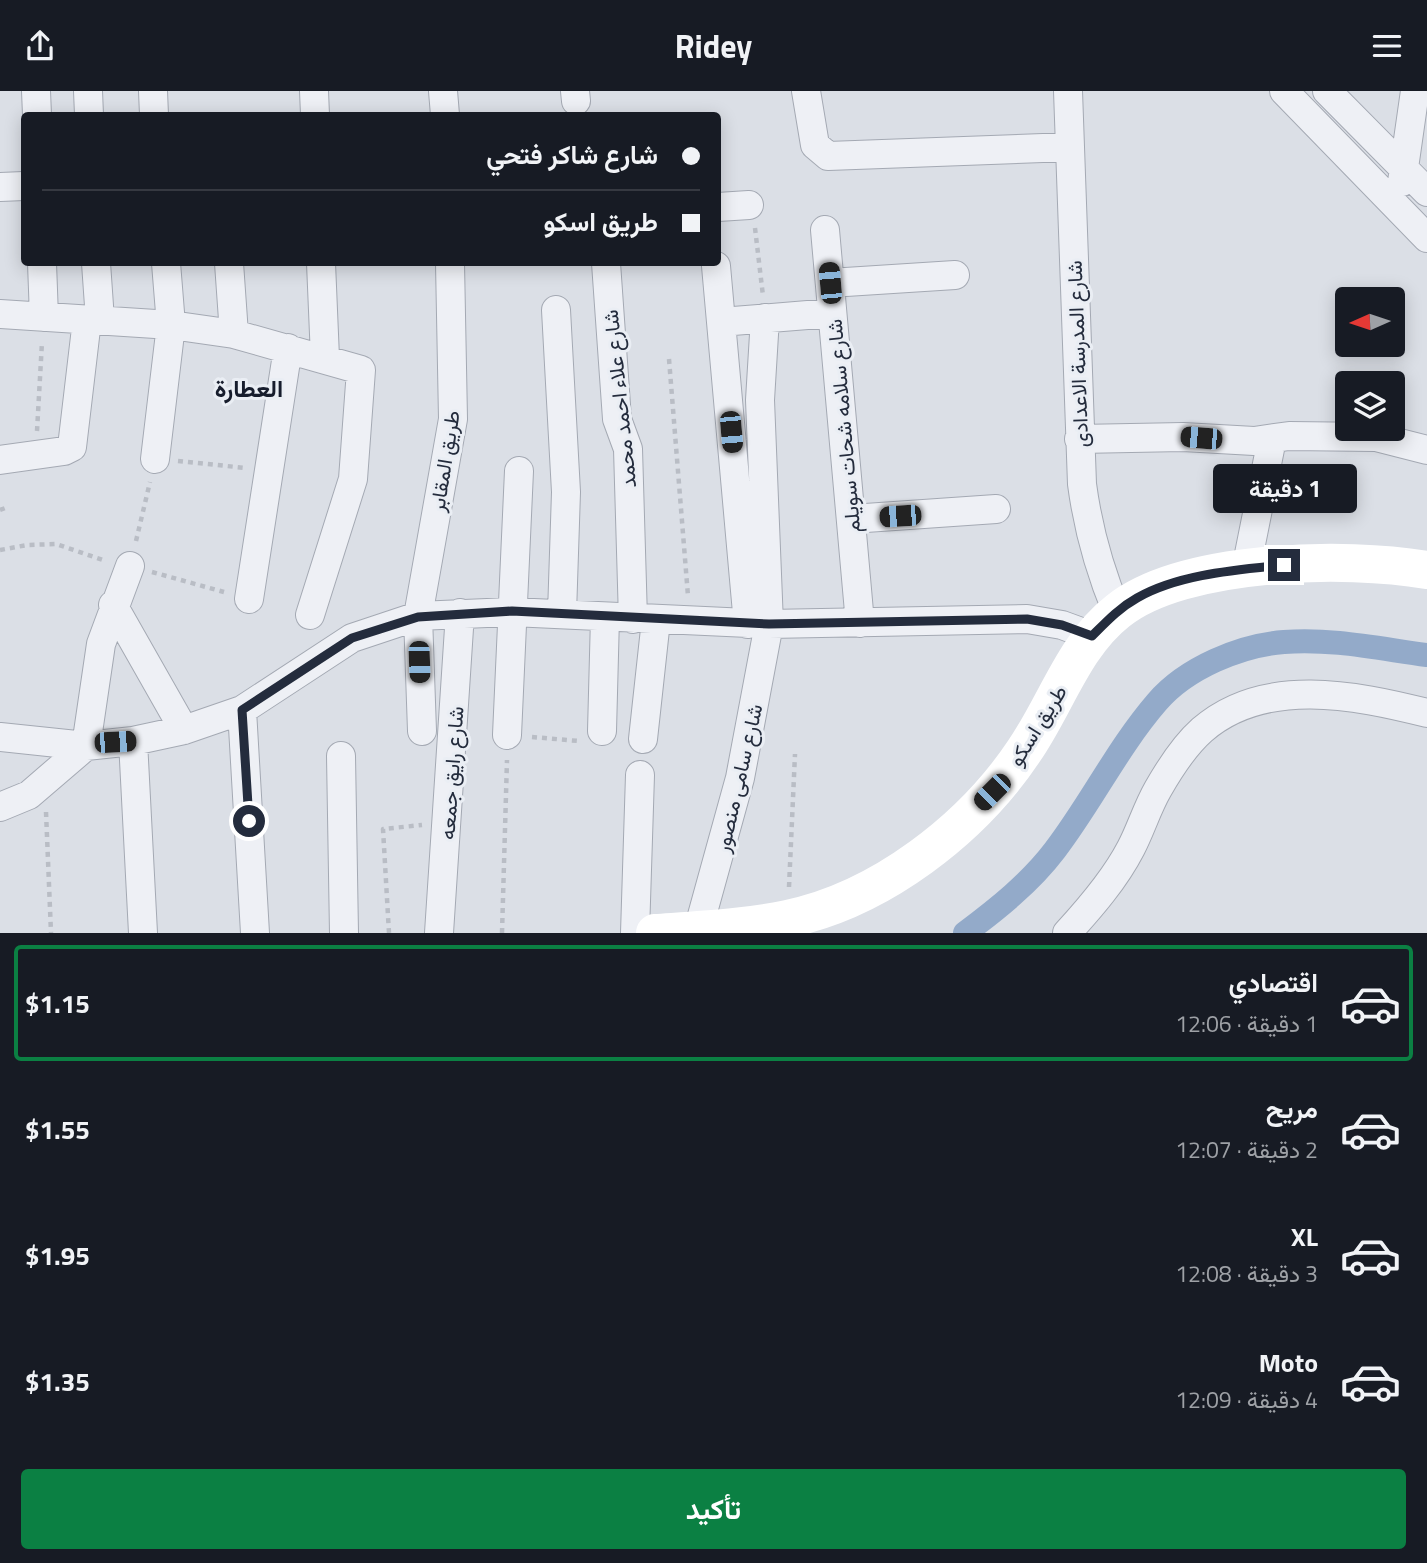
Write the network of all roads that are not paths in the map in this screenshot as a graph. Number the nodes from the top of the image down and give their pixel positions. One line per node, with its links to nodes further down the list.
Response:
1 (36, 91): 11 (street)
2 (88, 91): 12 (street)
3 (153, 91): 13 (street)
4 (314, 91): 14 (street)
5 (443, 91): 15 (street)
6 (806, 91): 16 (street)
7 (1068, 91): 16 (street, شارع المدرسة الاعدادى)
8 (1284, 91): 23 (street)
9 (1327, 91): 17 (street)
10 (1416, 91): 17 (street)
11 (37, 112)
12 (89, 112)
13 (155, 112)
14 (315, 112)
15 (445, 112)
16 (1070, 147): 47 (street, شارع المدرسة الاعدادى)
17 (1404, 169): 20 (street); 23 (street)
18 (21, 186): 19 (street)
19 (0, 187)
20 (1427, 192)
21 (748, 205): 22 (street)
22 (721, 207)
23 (1398, 208): 25 (street)
24 (825, 230): 35 (street, شارع سلامه شحات سويلم)
25 (1427, 237)
26 (42, 266): 39 (street)
27 (96, 266): 41 (street)
28 (166, 266): 43 (street)
29 (229, 266): 44 (street)
30 (321, 266): 46 (street)
31 (450, 266): 64 (street, طريق المقابر)
32 (606, 266): 66 (street, شارع علاء احمد محمد)
33 (716, 266): 42 (street)
34 (955, 275): 35 (street)
35 (830, 283): 37 (street, شارع سلامه شحات سويلم)
36 (556, 310): 62 (street)
37 (832, 313): 40 (street); 54 (street, شارع سلامه شحات سويلم)
38 (0, 314): 39 (street)
39 (44, 317): 41 (street)
40 (765, 318): 42 (street); 68 (street)
41 (94, 320): 43 (street); 51 (street)
42 (721, 322): 68 (street)
43 (171, 325): 44 (street); 50 (street)
44 (234, 334): 45 (street)
45 (288, 348): 46 (street); 58 (street)
46 (325, 358): 63 (street)
47 (1079, 439): 48 (street); 69 (street, شارع المدرسة الاعدادى)
48 (1272, 439): 49 (street); 56 (street)
49 (1427, 450)
50 (155, 459)
51 (0, 460)
52 (519, 471): 60 (street)
53 (996, 509): 54 (street)
54 (851, 520): 67 (street, شارع سلامه شحات سويلم)
55 (130, 566): 59 (street)
56 (1246, 569): 57 (street, طريق اسكو); 69 (street, طريق اسكو)
57 (1427, 570)
58 (249, 599)
59 (113, 605): 72 (street); 79 (street)
60 (512, 611): 61 (street); 62 (street); 75 (street)
61 (460, 613): 64 (street); 87 (street, شارع رايق جمعه)
62 (562, 614): 65 (street)
63 (310, 615)
64 (418, 617): 70 (street); 73 (street, طريق المقابر)
65 (605, 617): 66 (street); 74 (street)
66 (645, 619): 68 (street); 77 (street, شارع علاء احمد محمد)
67 (860, 623): 68 (street); 69 (street)
68 (759, 624): 83 (street, شارع سامى منصور)
69 (1104, 624): 83 (street, طريق اسكو)
70 (242, 710): 72 (street); 85 (street)
71 (1427, 713): 90 (street)
72 (184, 730): 78 (street)
73 (422, 731)
74 (602, 731)
75 (507, 735)
76 (0, 737): 79 (street)
77 (643, 739)
78 (133, 741): 79 (street); 84 (street)
79 (86, 746): 82 (street)
80 (341, 756): 86 (street)
81 (640, 775): 88 (street)
82 (0, 807)
83 (698, 930): 89 (street, طريق اسكو)
84 (143, 933)
85 (255, 933)
86 (344, 933)
87 (439, 933)
88 (635, 933)
89 (655, 933)
90 (1068, 933)

